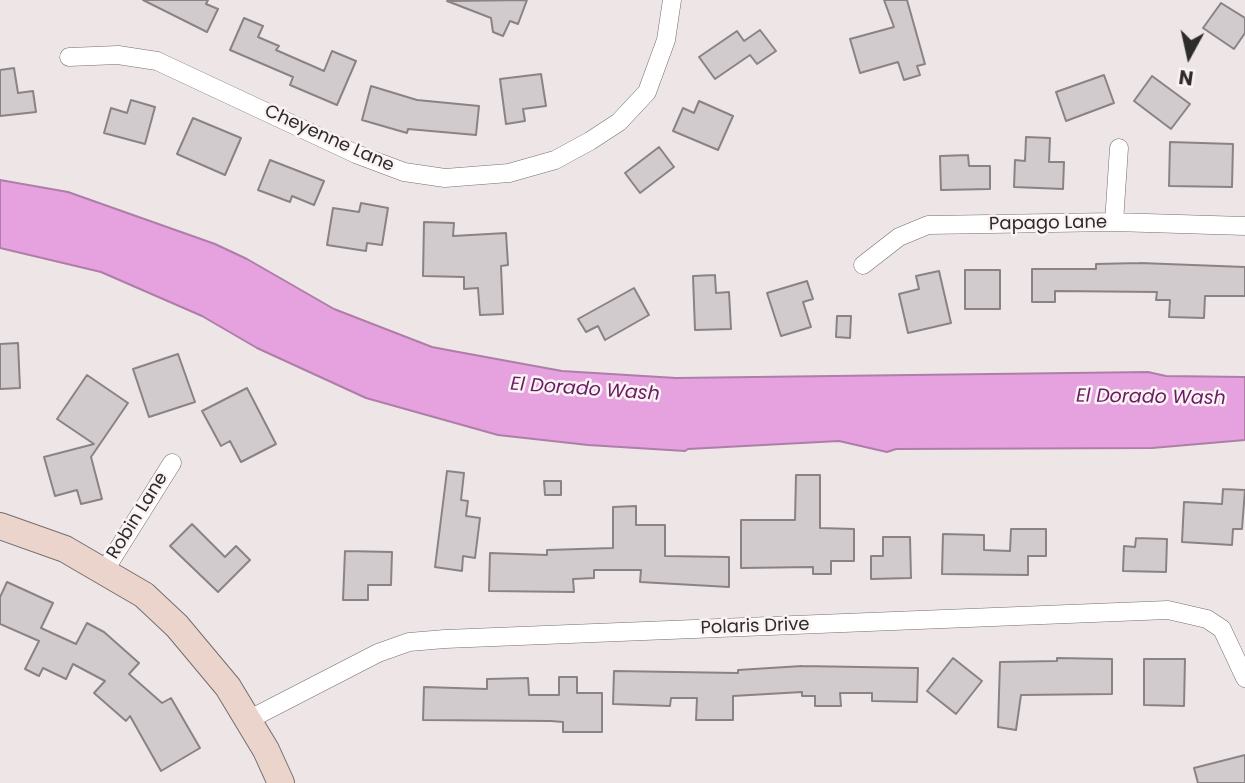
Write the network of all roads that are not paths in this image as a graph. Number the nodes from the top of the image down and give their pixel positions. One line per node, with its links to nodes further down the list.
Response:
1 (672, 0): 2 (street, Cheyenne Lane)
2 (69, 57)
3 (1119, 148): 4 (street)
4 (1114, 222): 5 (street, Papago Lane); 6 (street, Papago Lane)
5 (1245, 226)
6 (863, 265)
7 (172, 463): 9 (street, Robin Lane)
8 (0, 526): 9 (main road)
9 (105, 570): 11 (main road)
10 (1245, 678): 11 (street, Polaris Drive)
11 (248, 720): 12 (main road)
12 (281, 783)

